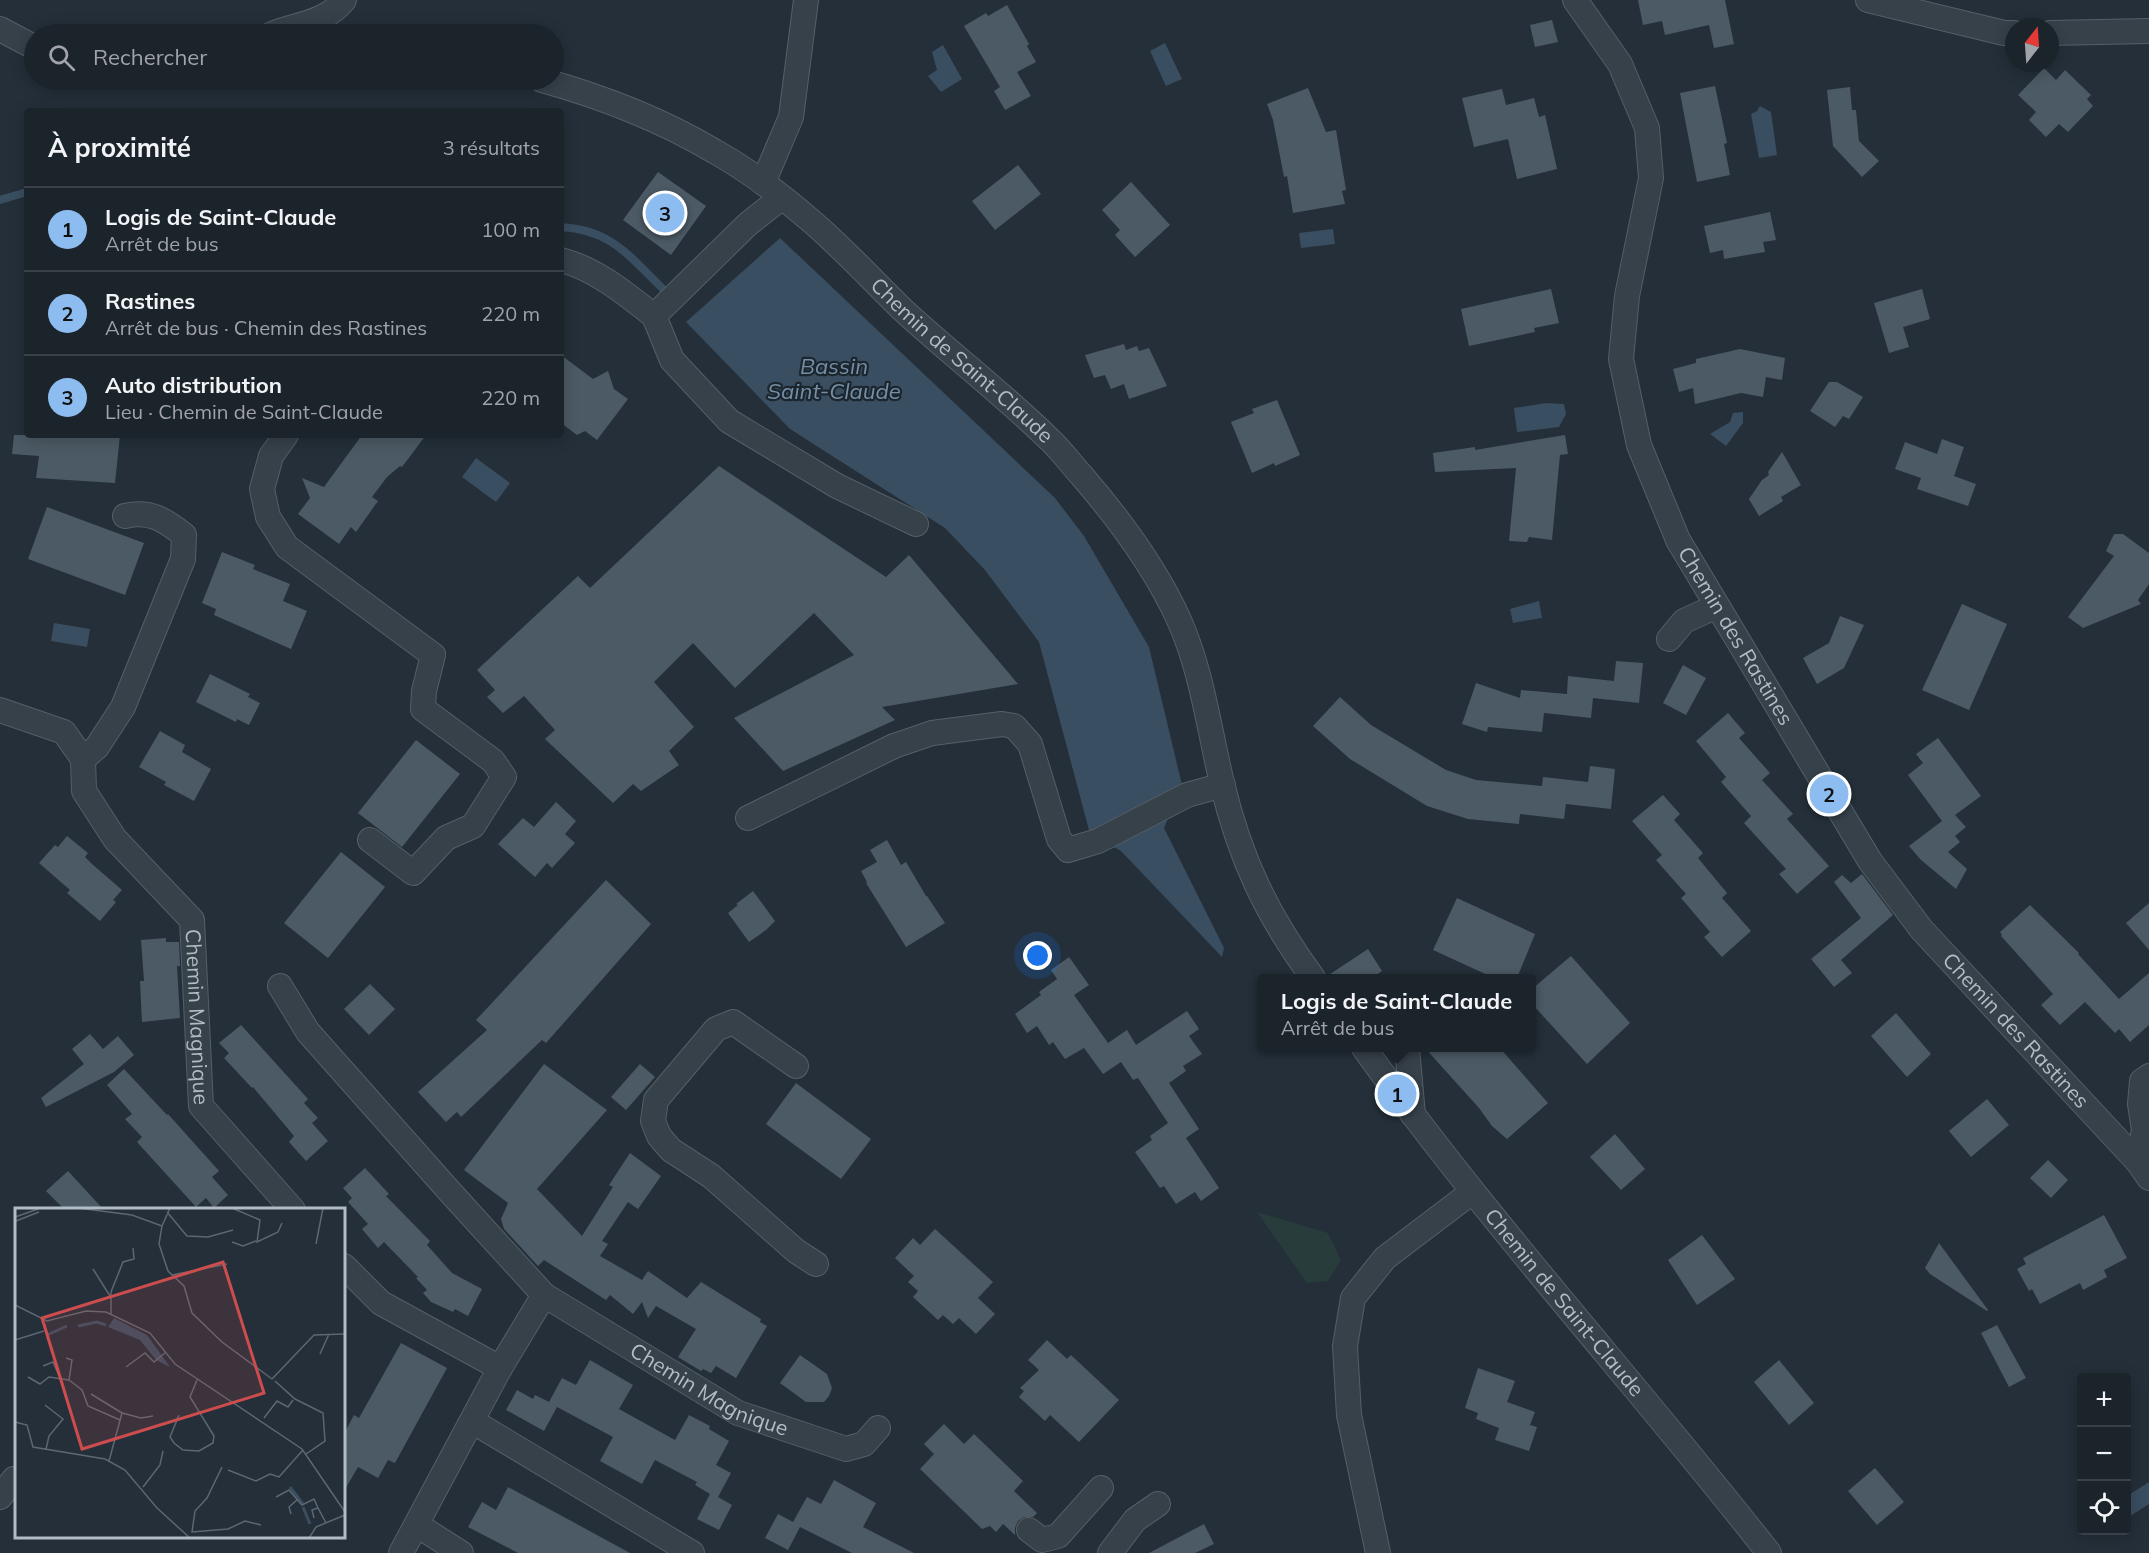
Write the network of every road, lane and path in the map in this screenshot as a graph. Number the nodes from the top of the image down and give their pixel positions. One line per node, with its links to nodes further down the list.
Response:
1 (344, 0): 5 (street)
2 (806, 0): 12 (street)
3 (1575, 0): 18 (street, Chemin des Rastines)
4 (1868, 0): 8 (street)
5 (305, 24)
6 (0, 29): 10 (street)
7 (2149, 32): 9 (street)
8 (2005, 33)
9 (2059, 33)
10 (24, 42)
11 (564, 86): 12 (street, Chemin de Saint-Claude)
12 (772, 190): 14 (street); 22 (street, Chemin de Saint-Claude)
13 (564, 261): 14 (street)
14 (654, 316): 17 (street)
15 (284, 438): 24 (street)
16 (125, 516): 21 (street)
17 (916, 524)
18 (1717, 606): 19 (street); 32 (street, Chemin des Rastines)
19 (1669, 639)
20 (0, 710): 21 (street)
21 (83, 759): 34 (street, Chemin Magnique)
22 (1223, 785): 23 (street); 25 (street, Chemin de Saint-Claude)
23 (748, 818)
24 (370, 840)
25 (1310, 974)
26 (280, 986): 37 (street, Chemin Magnique)
27 (1368, 1052): 31 (street, Chemin de Saint-Claude)
28 (1407, 1052): 31 (street)
29 (796, 1066): 35 (street)
30 (2149, 1076): 32 (street)
31 (1413, 1117): 33 (street, Chemin de Saint-Claude)
32 (2143, 1170)
33 (1472, 1192): 49 (street); 50 (street, Chemin de Saint-Claude)
34 (292, 1208)
35 (816, 1264)
36 (345, 1267): 38 (street)
37 (544, 1295): 38 (street); 40 (street, Chemin Magnique)
38 (500, 1368): 39 (street)
39 (472, 1421): 43 (street); 47 (street)
40 (878, 1428)
41 (1101, 1488): 44 (street)
42 (1158, 1504): 48 (street)
43 (417, 1525): 45 (street); 46 (street)
44 (1029, 1530)
45 (401, 1553)
46 (461, 1553)
47 (692, 1553)
48 (1110, 1553)
49 (1378, 1553)
50 (1769, 1553)

